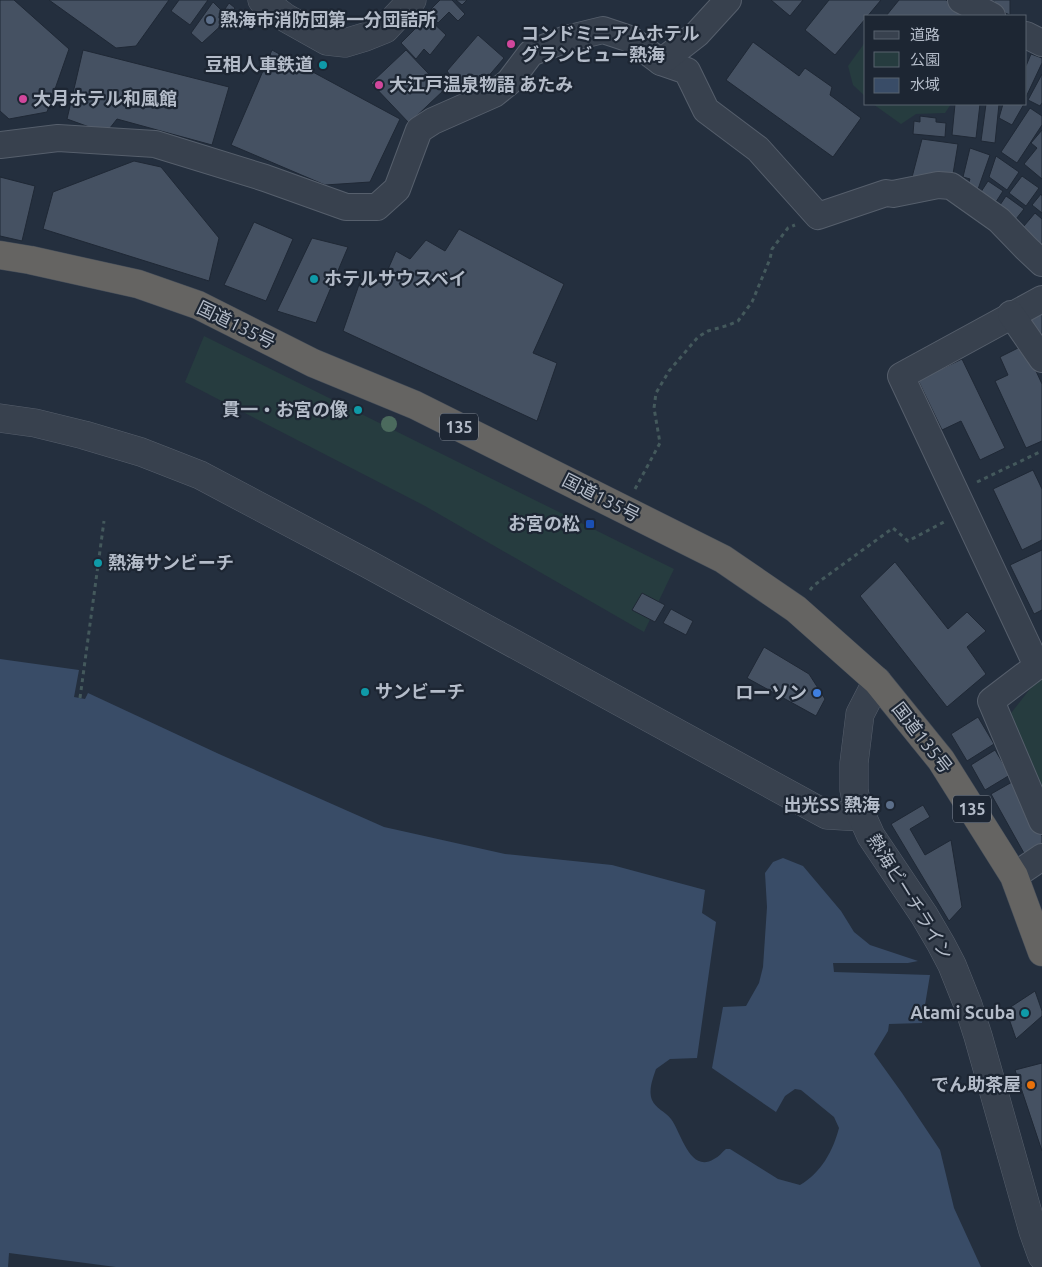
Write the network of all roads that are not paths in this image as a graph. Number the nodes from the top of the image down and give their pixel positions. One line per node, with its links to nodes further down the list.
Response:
1 (262, 0): 2 (street)
2 (412, 0)
3 (728, 0): 8 (street)
4 (961, 0): 5 (street)
5 (990, 15)
6 (1027, 36): 7 (street)
7 (1042, 43)
8 (661, 62): 9 (street); 11 (street)
9 (0, 145)
10 (0, 255): 16 (highway, 国道135号 / 135)
11 (1042, 263)
12 (1042, 299): 13 (street)
13 (1011, 314): 14 (street); 18 (street)
14 (1042, 359)
15 (0, 418): 17 (street)
16 (877, 681): 17 (street, 熱海ビーチライン); 20 (highway, 国道135号 / 135)
17 (861, 817): 22 (street, 熱海ビーチライン)
18 (1042, 821)
19 (1042, 857): 20 (street)
20 (1014, 876): 21 (highway, 国道135号 / 135)
21 (1042, 952)
22 (1042, 1256)

